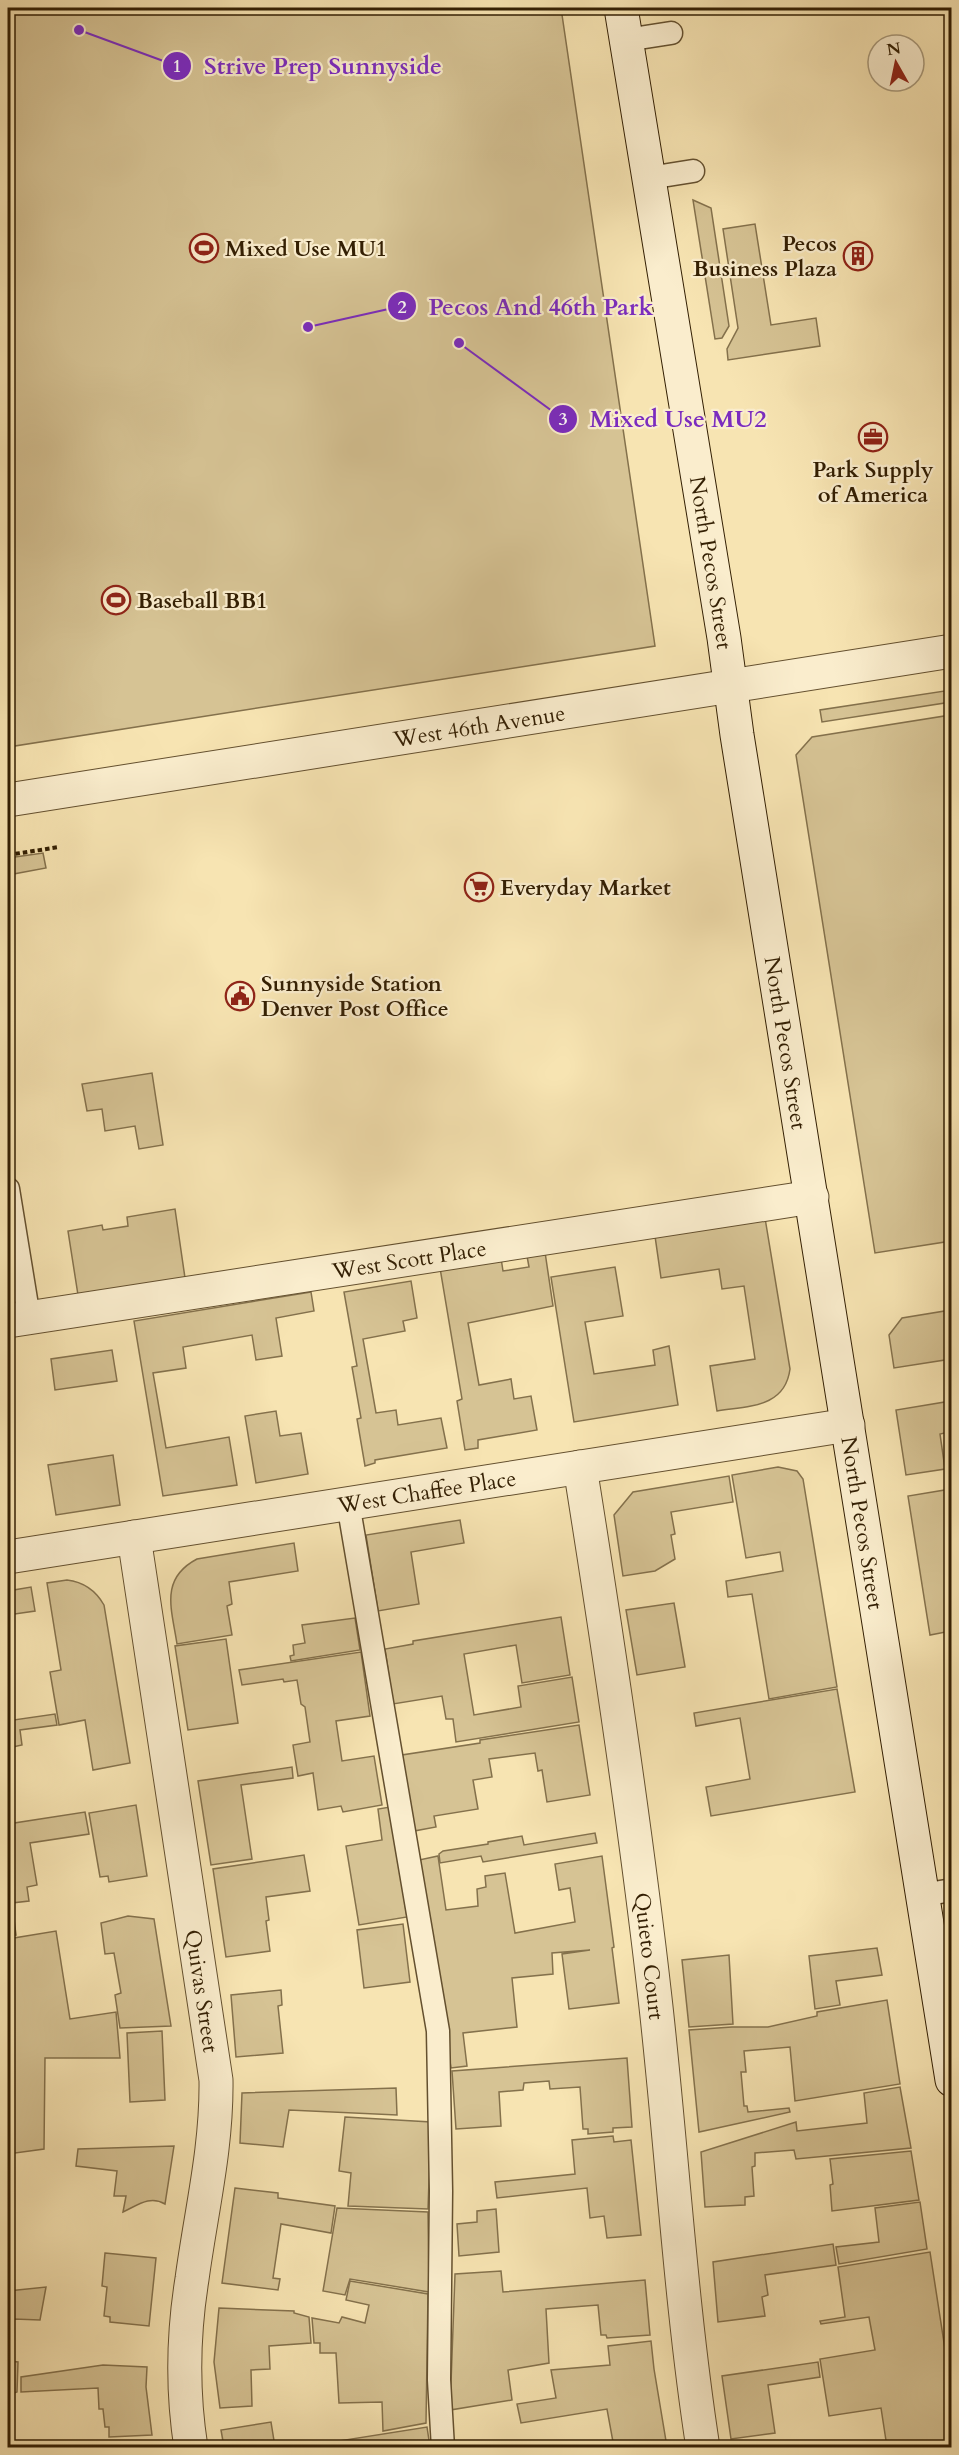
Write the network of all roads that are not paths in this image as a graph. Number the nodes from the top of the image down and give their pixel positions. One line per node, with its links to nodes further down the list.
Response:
1 (621, 8): 3 (street, North Pecos Street)
2 (671, 33): 3 (lane)
3 (626, 40): 5 (street, North Pecos Street)
4 (693, 171): 5 (lane)
5 (649, 178): 7 (street, North Pecos Street)
6 (951, 651): 7 (street, West 46th Avenue)
7 (730, 687): 8 (street, West 46th Avenue); 10 (street, North Pecos Street)
8 (8, 800)
9 (8, 1189): 11 (lane)
10 (812, 1197): 11 (street, West Scott Place); 12 (street, North Pecos Street)
11 (18, 1320)
12 (848, 1425): 13 (street, West Chaffee Place); 17 (street, North Pecos Street)
13 (580, 1467): 14 (street, West Chaffee Place); 21 (street, Quieto Court)
14 (348, 1503): 15 (street, West Chaffee Place); 20 (lane)
15 (134, 1537): 16 (street, West Chaffee Place); 19 (street, Quivas Street)
16 (8, 1557)
17 (937, 1892): 18 (street, North Pecos Street)
18 (951, 2078)
19 (191, 2448)
20 (443, 2448)
21 (703, 2448)

